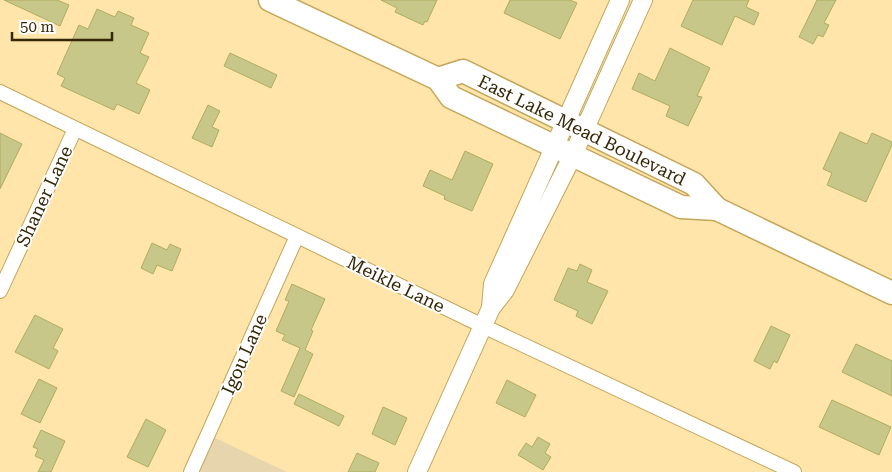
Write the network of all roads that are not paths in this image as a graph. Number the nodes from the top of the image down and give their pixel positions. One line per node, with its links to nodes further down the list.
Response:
1 (270, 0): 4 (main road, East Lake Mead Boulevard)
2 (620, 0): 6 (street)
3 (643, 0): 6 (street)
4 (438, 78): 6 (main road, East Lake Mead Boulevard); 8 (main road, East Lake Mead Boulevard)
5 (0, 92): 7 (street, Meikle Lane)
6 (574, 126): 8 (street); 9 (main road, East Lake Mead Boulevard)
7 (75, 129): 10 (street, Meikle Lane); 11 (street, Shaner Lane)
8 (563, 150): 9 (main road, East Lake Mead Boulevard); 13 (street)
9 (717, 209): 12 (main road, East Lake Mead Boulevard)
10 (297, 236): 13 (street, Meikle Lane); 14 (street, Igou Lane)
11 (0, 291)
12 (892, 293)
13 (483, 326): 15 (street); 16 (street, Meikle Lane)
14 (191, 472)
15 (417, 472)
16 (794, 472)

